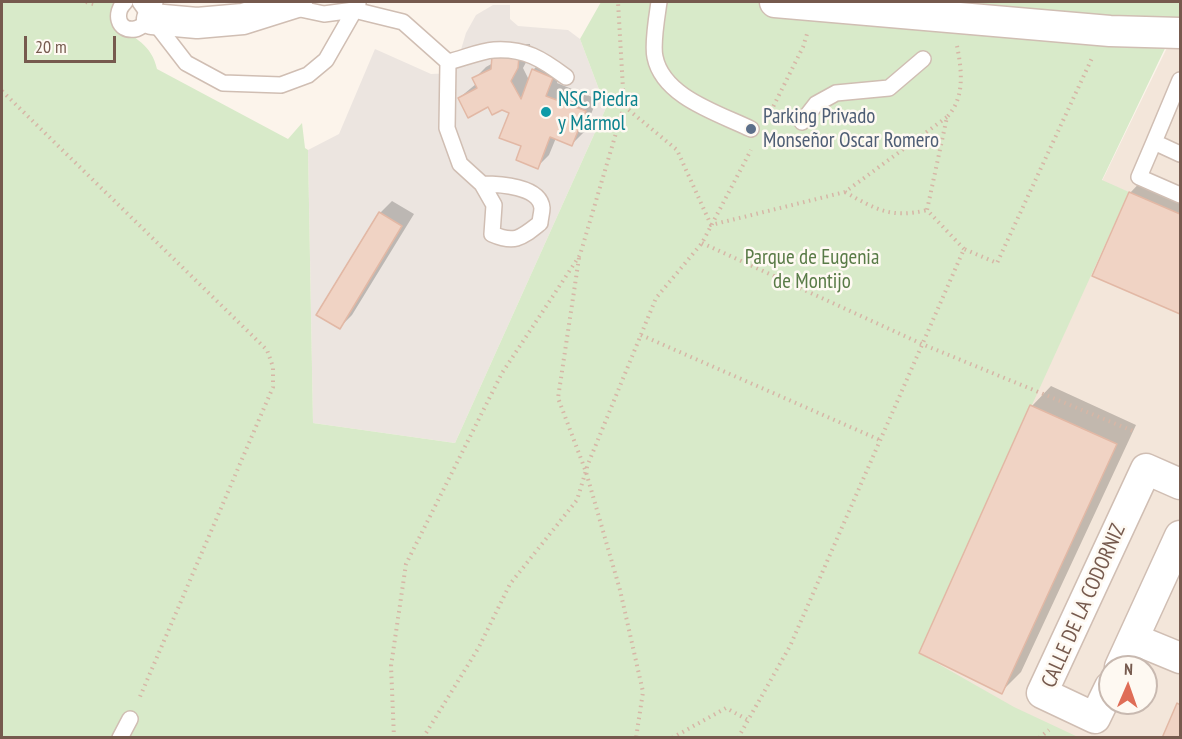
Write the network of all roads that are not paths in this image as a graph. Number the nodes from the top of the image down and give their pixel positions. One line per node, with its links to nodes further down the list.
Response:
1 (125, 2): 6 (lane)
2 (658, 2): 13 (lane)
3 (775, 2): 7 (street)
4 (291, 4): 5 (lane); 6 (street)
5 (357, 6): 6 (lane); 9 (lane)
6 (149, 7)
7 (1180, 33)
8 (923, 59): 12 (lane)
9 (448, 63): 10 (lane); 16 (lane)
10 (566, 77)
11 (1180, 80): 14 (lane)
12 (802, 122)
13 (757, 127)
14 (1154, 142): 15 (lane); 17 (lane)
15 (1180, 154)
16 (482, 184): 16 (lane)
17 (1180, 195)
18 (1180, 484): 23 (street, CALLE DE LA CODORNIZ)
19 (1180, 536): 20 (street)
20 (1134, 639): 21 (street); 22 (street)
21 (1126, 655)
22 (1180, 658)
23 (1098, 712)
24 (130, 719): 25 (lane)
25 (120, 738)

